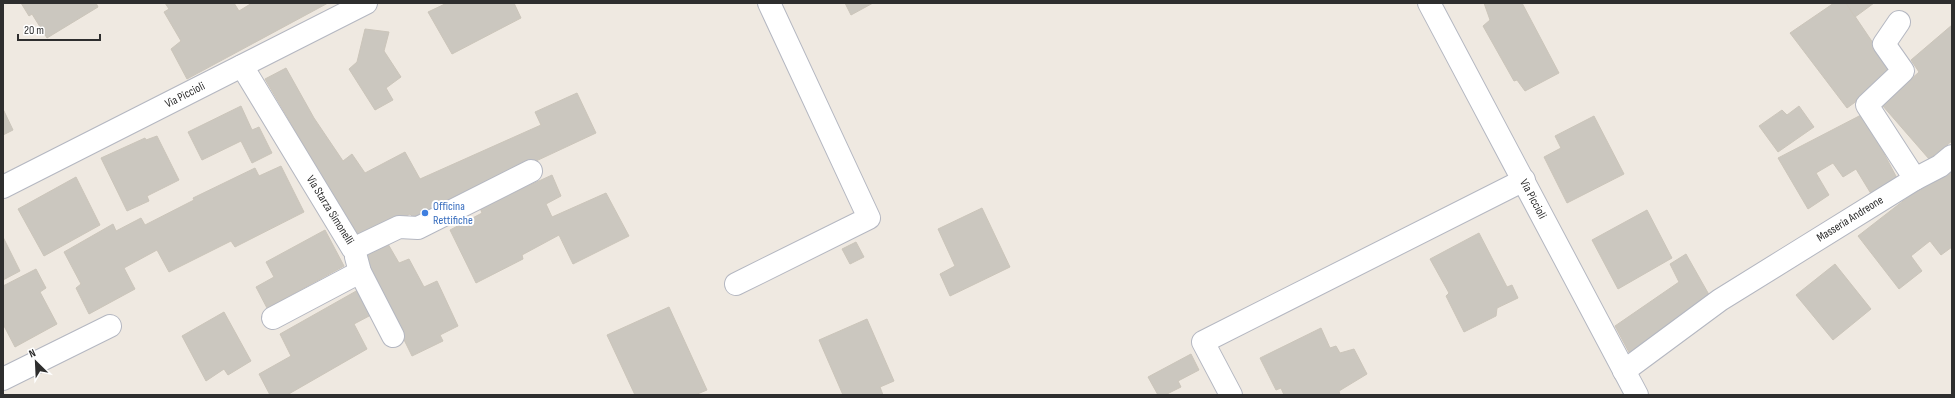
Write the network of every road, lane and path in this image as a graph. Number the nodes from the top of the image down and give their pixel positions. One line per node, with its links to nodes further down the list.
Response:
1 (366, 3): 5 (street, Via Piccioli)
2 (769, 3): 13 (street)
3 (1429, 3): 9 (street, Via Piccioli)
4 (1899, 22): 8 (street)
5 (242, 66): 10 (street, Via Piccioli); 11 (street, Via Starza Simonelli)
6 (1952, 156): 8 (street, Masseria Andreone)
7 (531, 171): 11 (street, Via Starza Simonelli)
8 (1915, 179): 17 (street, Masseria Andreone)
9 (1524, 180): 17 (street, Via Piccioli); 19 (street)
10 (3, 187)
11 (353, 249): 12 (street)
12 (360, 272): 14 (street); 16 (street)
13 (736, 284)
14 (273, 318)
15 (110, 326): 18 (street)
16 (393, 336)
17 (1624, 371): 20 (street, Via Piccioli)
18 (3, 379)
19 (1231, 395)
20 (1636, 395)

